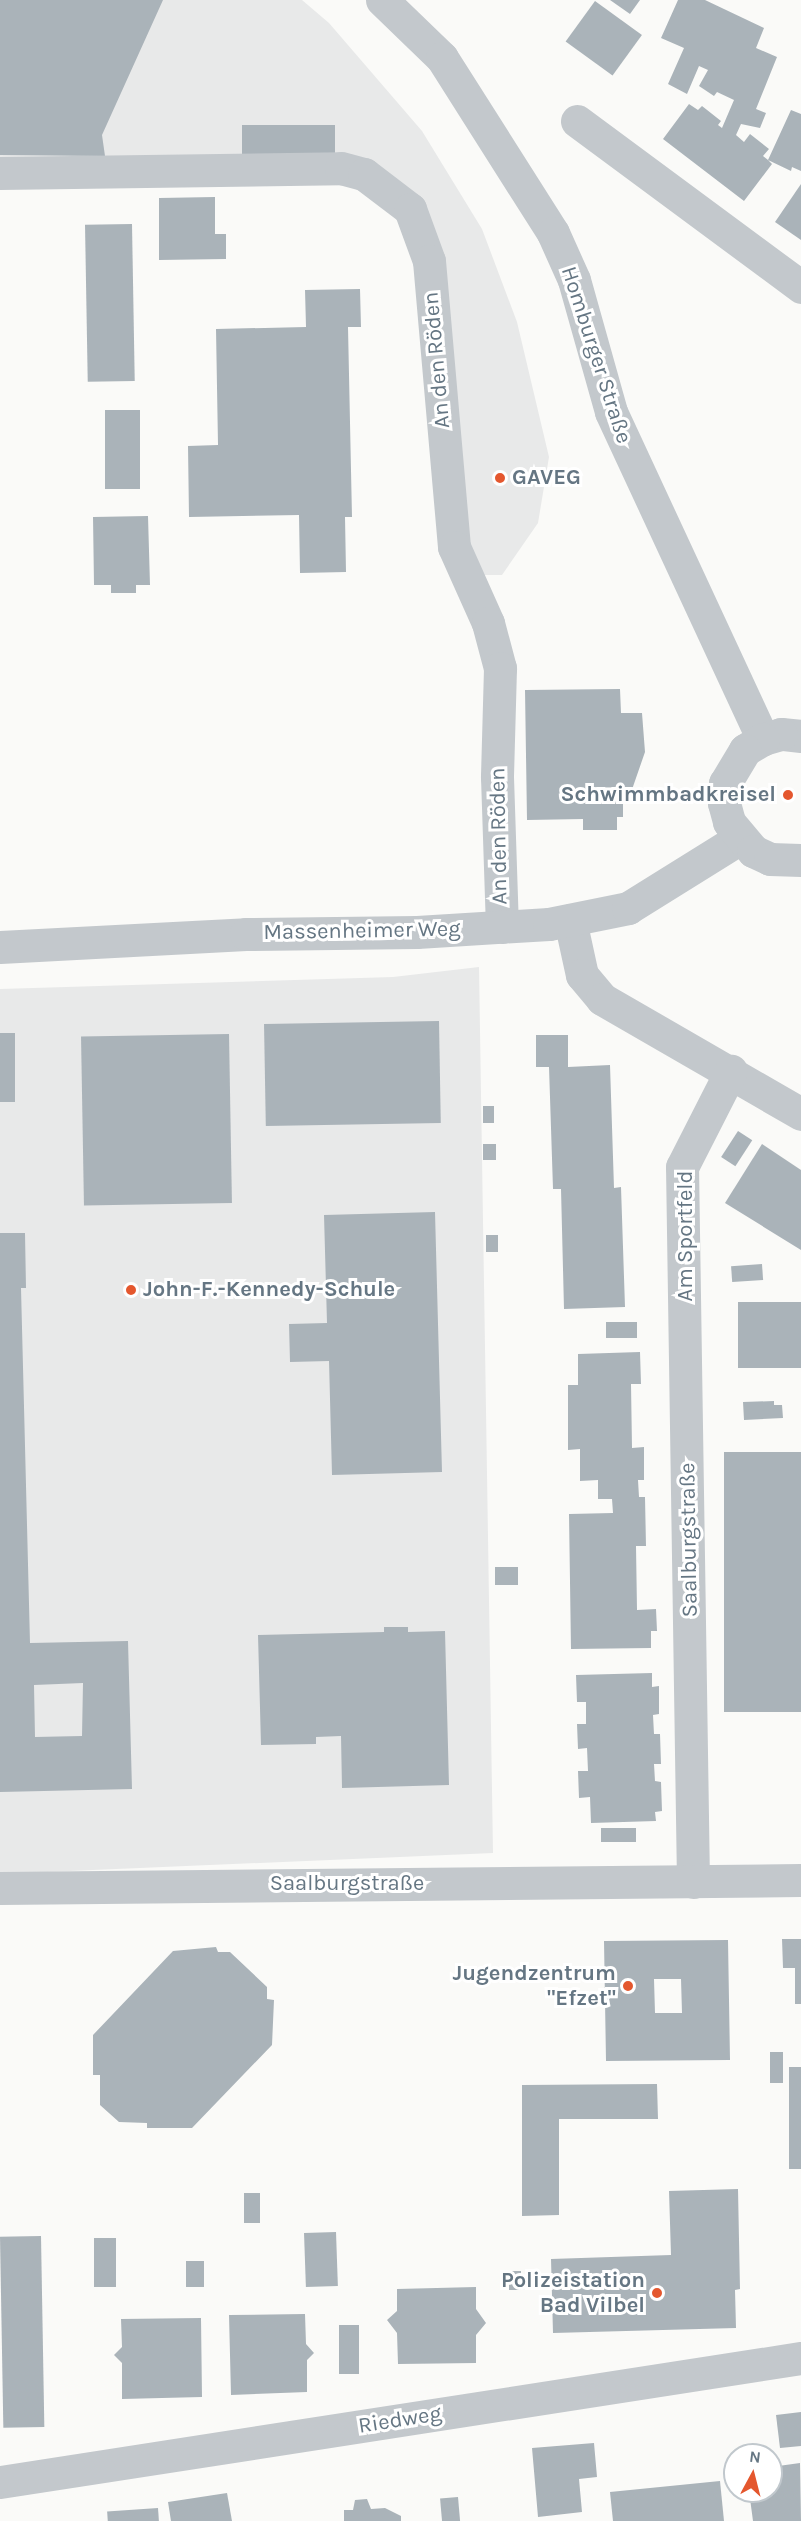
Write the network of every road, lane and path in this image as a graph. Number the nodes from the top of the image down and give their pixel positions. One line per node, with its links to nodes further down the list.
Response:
1 (382, 0): 6 (street, Homburger Straße)
2 (577, 121): 4 (street)
3 (0, 173): 10 (street, An den Röden)
4 (801, 287)
5 (801, 736): 6 (street)
6 (763, 739): 7 (street)
7 (739, 839): 8 (street); 9 (street, Massenheimer Weg)
8 (801, 860)
9 (570, 920): 10 (street, Massenheimer Weg); 12 (street)
10 (502, 927): 11 (street, Massenheimer Weg)
11 (0, 947)
12 (731, 1071): 13 (street); 14 (street, Am Sportfeld)
13 (801, 1114)
14 (687, 1341): 16 (street, Saalburgstraße)
15 (801, 1880): 16 (street, Saalburgstraße)
16 (693, 1882): 17 (street, Saalburgstraße)
17 (0, 1888)
18 (801, 2358): 19 (street, Riedweg)
19 (0, 2482)

